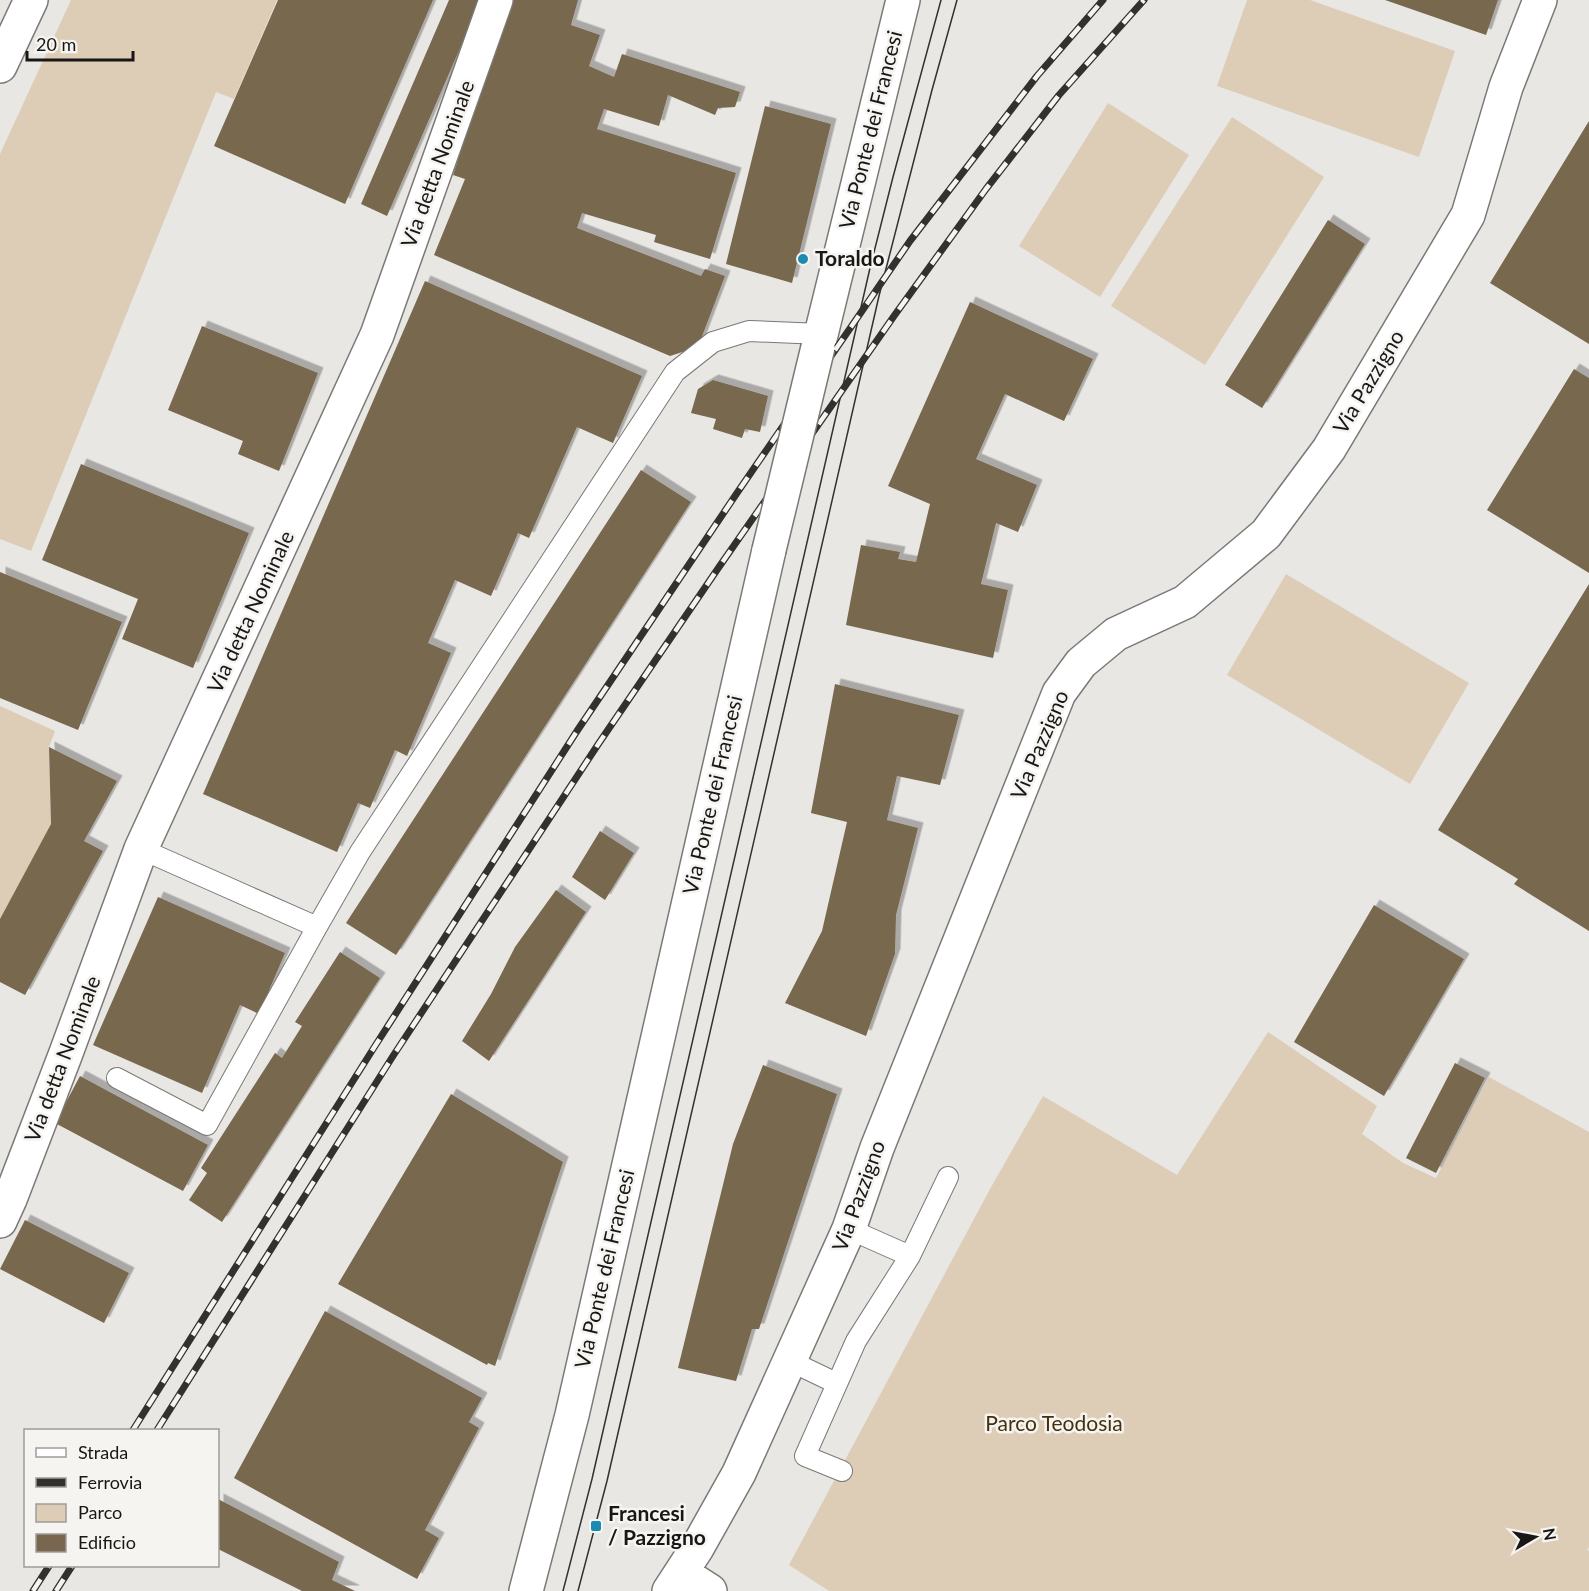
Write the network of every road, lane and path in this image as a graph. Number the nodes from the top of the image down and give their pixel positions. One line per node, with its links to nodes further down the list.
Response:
1 (31, 0): 5 (street)
2 (496, 0): 7 (street, Via detta Nominale)
3 (903, 0): 6 (street, Via Ponte dei Francesi)
4 (1540, 0): 12 (street, Via Pazzigno)
5 (0, 66)
6 (819, 341): 8 (lane); 18 (street, Via Ponte dei Francesi, bridge)
7 (141, 849): 8 (lane); 11 (street, Via detta Nominale)
8 (317, 927): 9 (lane)
9 (117, 1078)
10 (948, 1177): 13 (lane)
11 (0, 1221)
12 (849, 1229): 13 (lane); 14 (street, Via Pazzigno)
13 (910, 1256): 15 (lane)
14 (790, 1360): 15 (lane); 17 (street, Via Pazzigno)
15 (836, 1383): 16 (lane)
16 (842, 1471)
17 (676, 1582): 19 (street)
18 (526, 1591)
19 (710, 1591)

